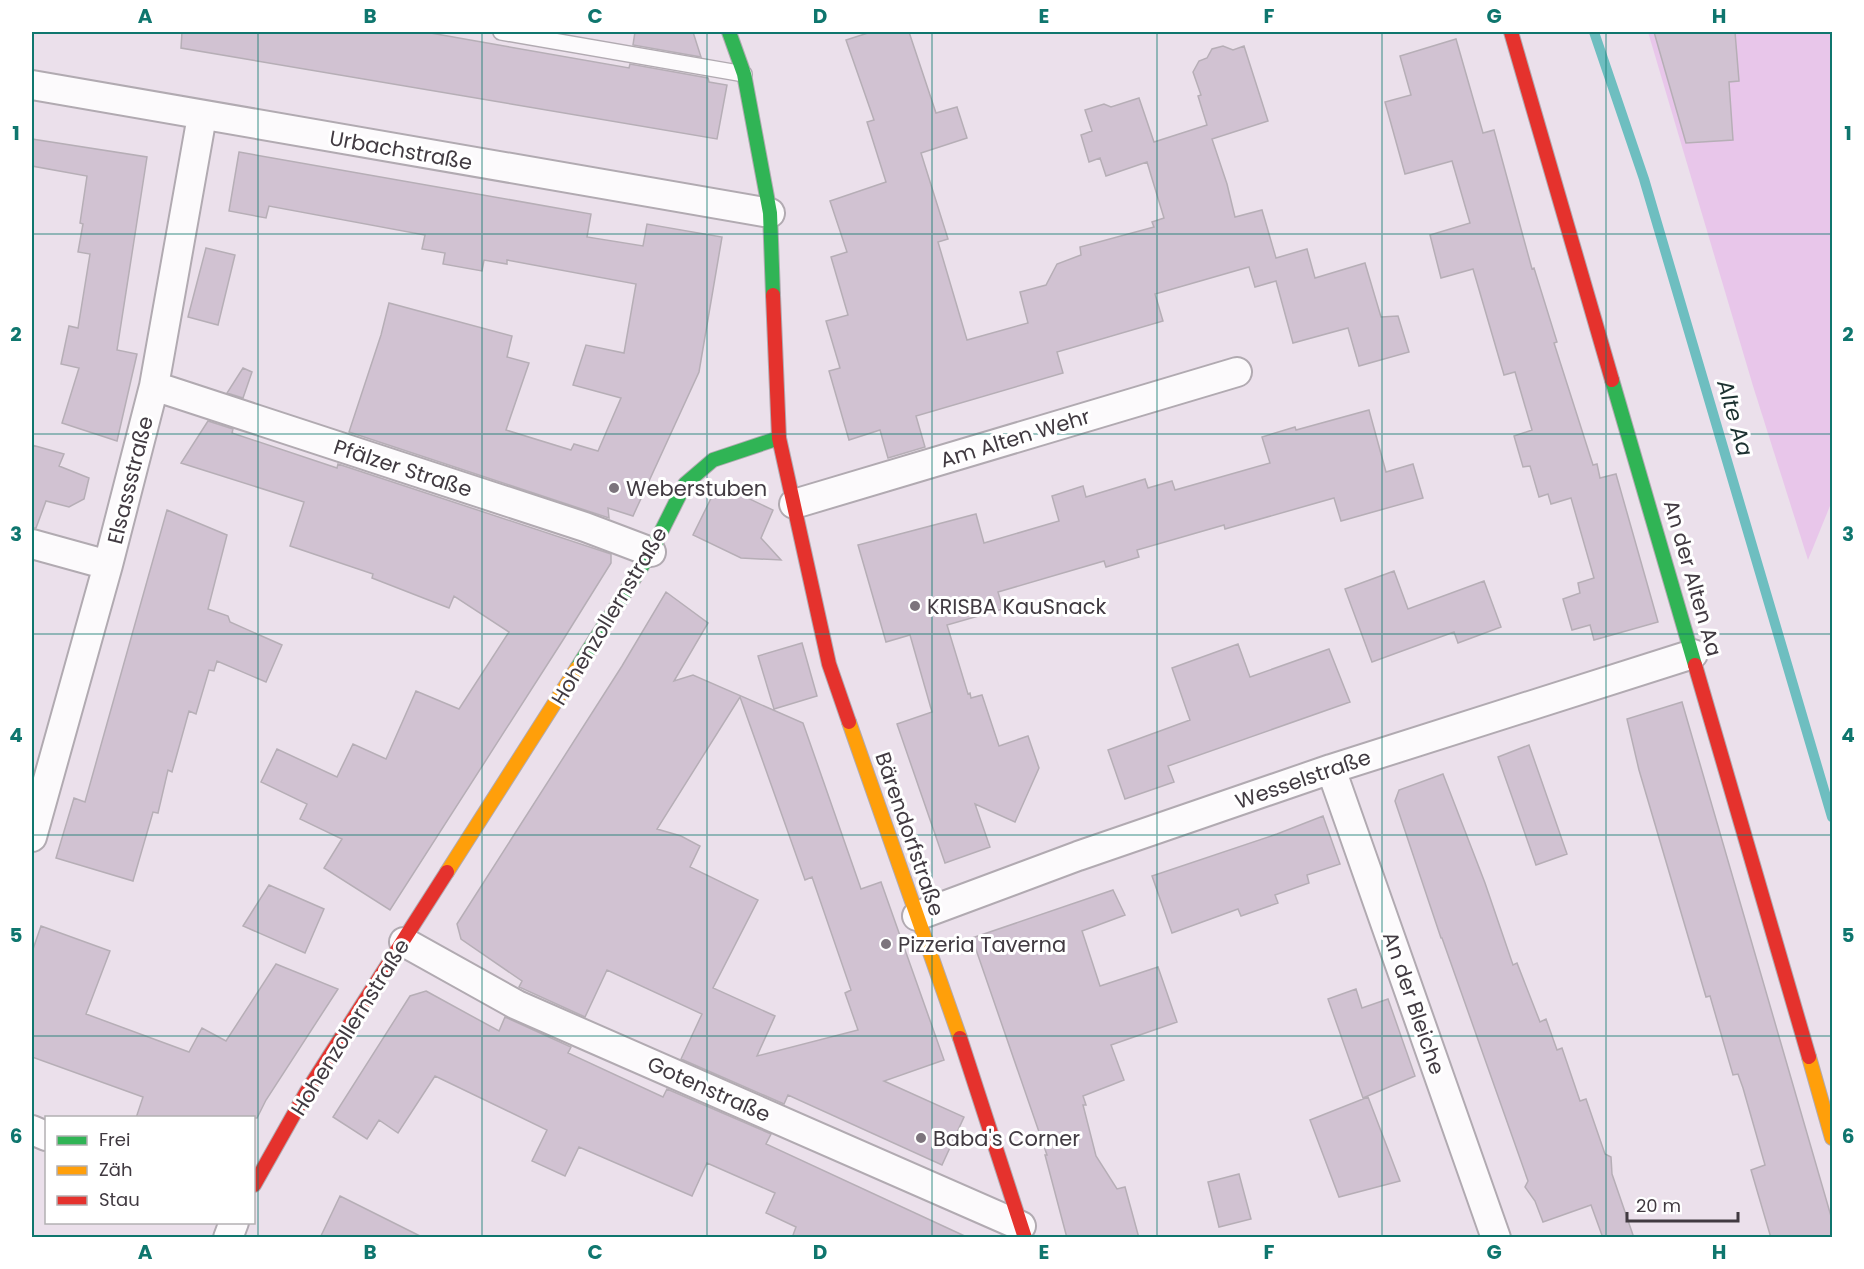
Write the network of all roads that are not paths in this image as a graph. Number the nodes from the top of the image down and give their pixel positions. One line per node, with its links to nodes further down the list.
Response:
1 (501, 32): 4 (lane)
2 (729, 32): 4 (street)
3 (1511, 32): 15 (street, An der Alten Aa)
4 (744, 74): 7 (street)
5 (32, 85): 6 (street, Urbachstraße)
6 (202, 116): 7 (street, Urbachstraße); 9 (street, Elsassstraße)
7 (770, 213): 10 (street)
8 (1237, 372): 11 (street, Am Alten Wehr)
9 (154, 386): 13 (street, Pfälzer Straße); 14 (street, Elsassstraße)
10 (779, 438): 11 (street, Bärendorfstraße); 13 (street, Hohenzollernstraße)
11 (794, 504): 18 (street, Bärendorfstraße)
12 (32, 544): 14 (street)
13 (651, 552): 19 (street, Hohenzollernstraße)
14 (108, 565): 17 (street, Elsassstraße)
15 (1693, 654): 16 (street, Wesselstraße); 20 (street, An der Alten Aa)
16 (1331, 769): 18 (street, Wesselstraße); 23 (street, An der Bleiche)
17 (32, 837)
18 (917, 916): 22 (street, Bärendorfstraße)
19 (404, 942): 21 (street, Hohenzollernstraße); 22 (street, Gotenstraße)
20 (1833, 1138)
21 (255, 1183)
22 (1023, 1232)
23 (1496, 1238)

